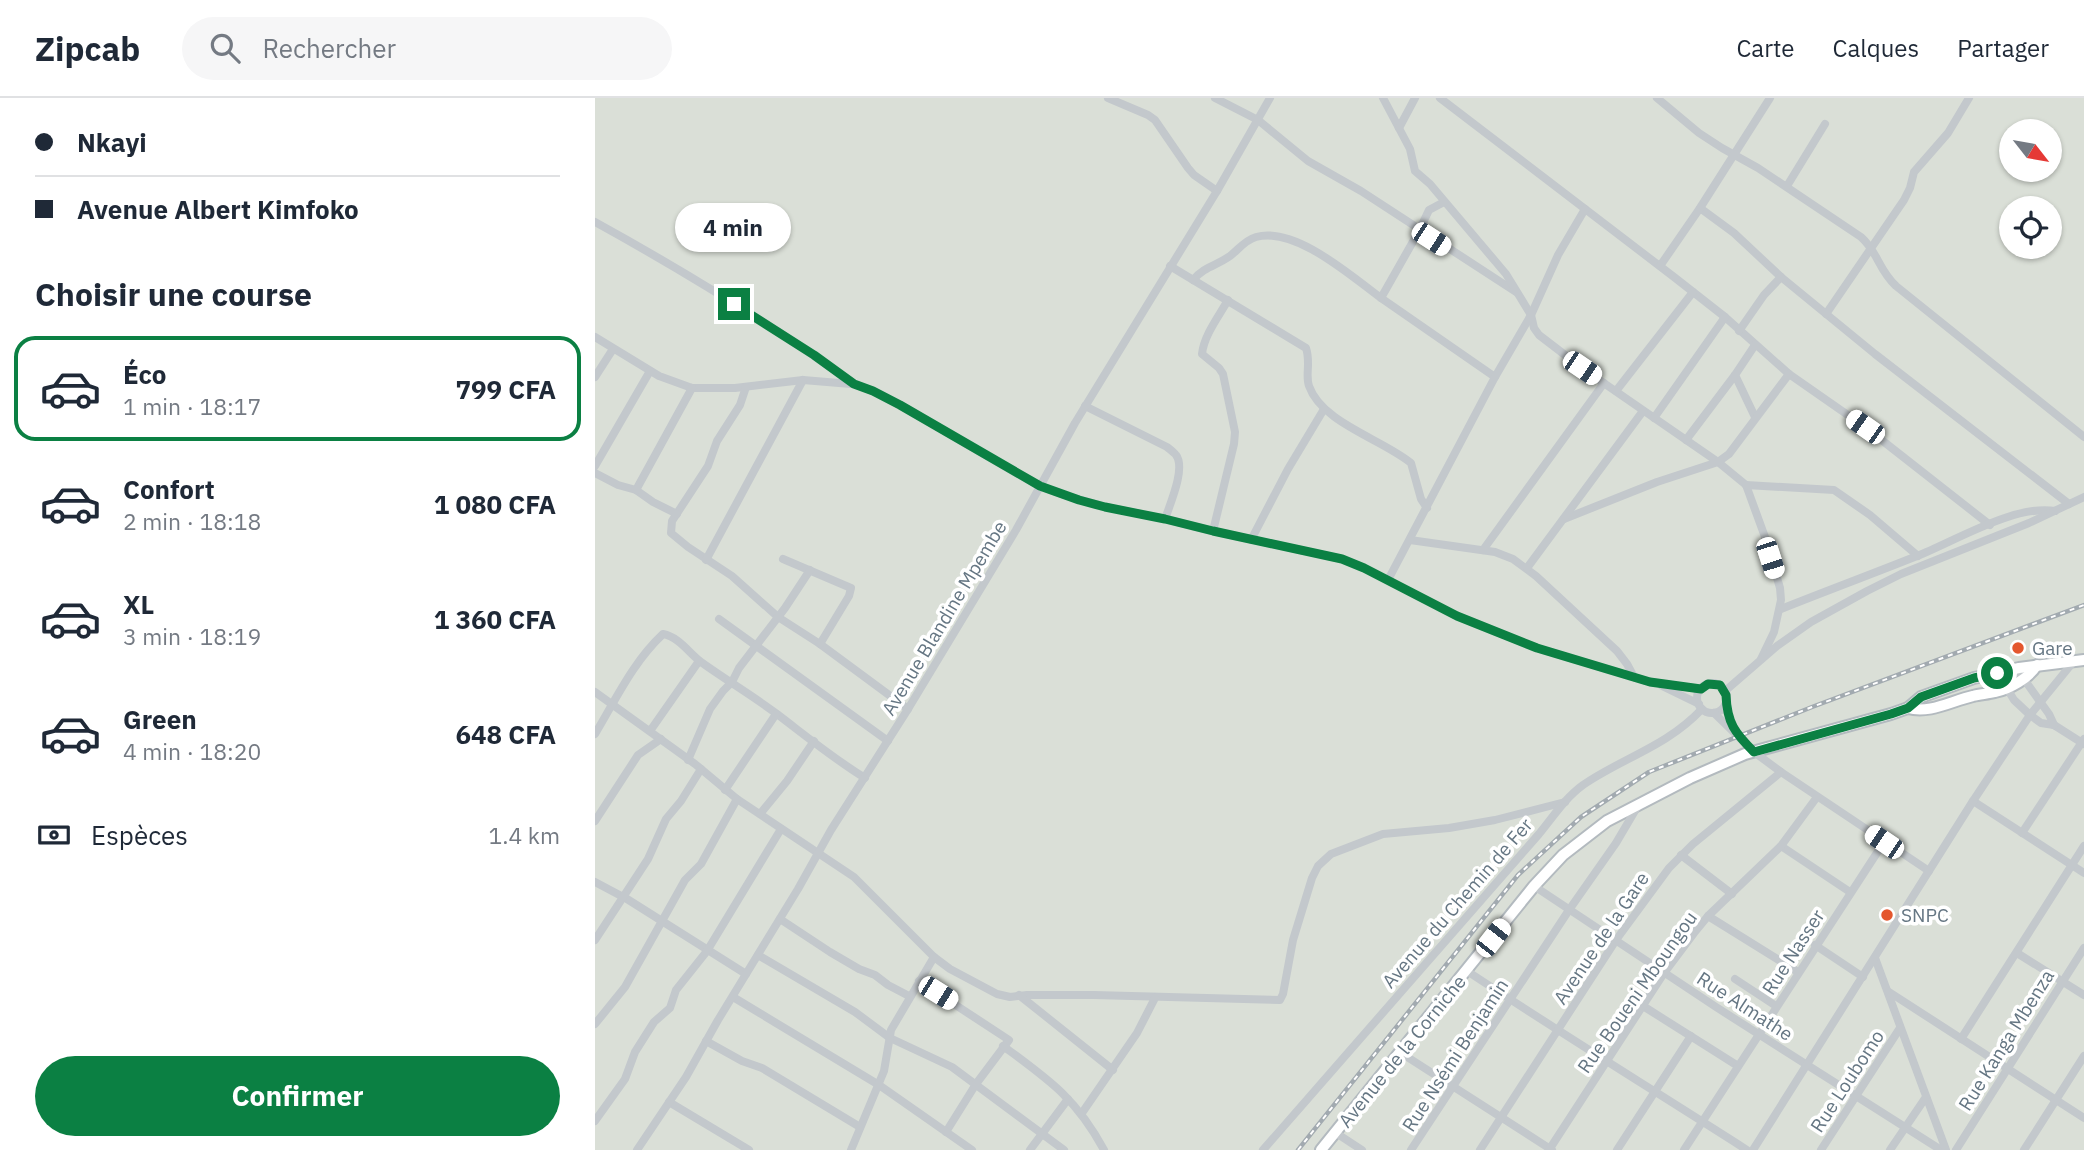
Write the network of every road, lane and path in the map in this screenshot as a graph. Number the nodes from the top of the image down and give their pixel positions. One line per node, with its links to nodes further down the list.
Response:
1 (1108, 98): 15 (street)
2 (1215, 98): 10 (street)
3 (1270, 98): 10 (street, Avenue Blandine Mpembe)
4 (1383, 98): 12 (street)
5 (1415, 98): 12 (street)
6 (1440, 98): 18 (street)
7 (1657, 98): 13 (street)
8 (1770, 98): 13 (street)
9 (1969, 98): 21 (street)
10 (1258, 120): 15 (street, Avenue Blandine Mpembe); 20 (street)
11 (1825, 124): 14 (street)
12 (1399, 128): 16 (street)
13 (1733, 154): 14 (street); 17 (street)
14 (1787, 186): 21 (street)
15 (1217, 191): 22 (street, Avenue Blandine Mpembe)
16 (1444, 202): 20 (street); 27 (street)
17 (1700, 208): 23 (street); 24 (street)
18 (1585, 209): 23 (street); 31 (street)
19 (595, 222): 44 (street)
20 (1419, 231): 27 (street); 28 (street)
21 (1872, 246): 30 (street); 53 (street)
22 (1170, 266): 25 (street); 48 (street, Avenue Blandine Mpembe)
23 (1660, 266): 26 (street)
24 (1781, 277): 30 (street); 33 (street)
25 (1193, 280): 28 (street); 29 (street)
26 (1693, 292): 32 (street); 47 (street)
27 (1518, 294): 31 (street)
28 (1381, 298): 41 (street)
29 (1228, 300): 49 (street); 69 (street)
30 (1826, 314): 62 (street)
31 (1531, 315): 41 (street); 43 (street)
32 (1725, 317): 33 (street); 52 (street)
33 (1739, 331): 35 (street)
34 (595, 337): 36 (street)
35 (1755, 345): 38 (street); 39 (street)
36 (613, 349): 37 (street); 40 (street)
37 (650, 371): 46 (street); 56 (street)
38 (1789, 374): 51 (street); 68 (street)
39 (1735, 375): 51 (street); 54 (street)
40 (595, 377)
41 (1495, 377): 63 (street)
42 (803, 380): 44 (street); 45 (street); 75 (street)
43 (1604, 383): 47 (street); 72 (street)
44 (854, 384): 59 (street)
45 (746, 387): 46 (street); 65 (street)
46 (692, 388): 60 (street)
47 (1616, 391): 50 (street)
48 (1085, 406): 59 (street, Avenue Blandine Mpembe); 66 (street)
49 (1324, 408): 63 (street); 70 (street)
50 (1643, 411): 52 (street); 67 (street)
51 (1755, 417): 55 (street)
52 (1654, 418): 54 (street)
53 (2084, 437)
54 (1686, 440): 55 (street)
55 (1718, 462): 58 (street); 67 (street)
56 (595, 466)
57 (595, 473): 60 (street)
58 (1746, 485): 73 (street); 79 (street)
59 (1040, 486): 66 (street); 101 (street, Avenue Blandine Mpembe)
60 (636, 491): 65 (street)
61 (2084, 497): 62 (street)
62 (2069, 504): 64 (street)
63 (1427, 508): 71 (street)
64 (2055, 511): 68 (street); 84 (street)
65 (677, 514): 75 (street)
66 (1165, 519): 69 (street)
67 (1564, 519): 76 (street)
68 (1990, 524): 73 (street)
69 (1213, 531): 70 (street)
70 (1251, 540): 78 (street)
71 (1410, 540): 72 (street); 78 (street)
72 (1483, 551): 76 (street)
73 (1918, 556): 79 (street)
74 (783, 559): 77 (street)
75 (706, 560): 80 (street)
76 (1527, 568): 89 (street)
77 (810, 570): 80 (street); 83 (street)
78 (1388, 580): 89 (street)
79 (1781, 609): 84 (street)
80 (778, 617): 82 (street); 83 (street)
81 (719, 619): 82 (street)
82 (757, 644): 90 (street); 111 (street)
83 (820, 644): 101 (street)
84 (1761, 659): 94 (street)
85 (699, 661): 90 (street); 97 (street); 106 (street)
86 (2081, 661): 88 (street, Avenue de la Corniche); 96 (street)
87 (1997, 673): 88 (street, Avenue de la Corniche); 92 (street); 100 (street, Avenue de la Corniche)
88 (2021, 673): 92 (street, Avenue de la Corniche); 96 (street)
89 (1635, 677): 91 (street)
90 (732, 682): 103 (street); 114 (street)
91 (1656, 683): 93 (street); 99 (street)
92 (2006, 688): 100 (street, Avenue de la Corniche); 104 (street)
93 (1701, 689): 94 (street); 99 (street)
94 (1725, 691): 98 (street)
95 (595, 692): 97 (street)
96 (2041, 702): 104 (street); 105 (street)
97 (612, 703): 106 (street); 108 (street)
98 (1725, 705): 102 (street); 107 (street)
99 (1700, 707): 102 (street); 122 (street, Avenue du Chemin de Fer)
100 (1908, 708): 113 (street, Avenue de la Corniche)
101 (908, 709): 111 (street, Avenue Blandine Mpembe)
102 (1714, 713): 107 (street)
103 (776, 714): 110 (street); 118 (street)
104 (2030, 715): 105 (street); 121 (street)
105 (2054, 725): 112 (street)
106 (650, 731): 109 (street)
107 (1734, 733): 113 (street)
108 (595, 734)
109 (661, 739): 114 (street); 125 (street)
110 (814, 741): 117 (street); 124 (street)
111 (888, 741): 117 (street, Avenue Blandine Mpembe)
112 (2083, 742): 127 (street)
113 (1754, 752): 116 (street); 123 (street, Avenue de la Corniche)
114 (688, 760): 115 (street)
115 (701, 769): 118 (street); 140 (street)
116 (1781, 772): 119 (street); 132 (street, Avenue de la Gare)
117 (865, 778): 131 (street, Avenue Blandine Mpembe)
118 (725, 790): 120 (street)
119 (1817, 797): 128 (street); 129 (street, Rue Boueni Mboungou)
120 (737, 799): 124 (street); 144 (street)
121 (1973, 801): 127 (street); 134 (street)
122 (1565, 802): 167 (street); 213 (street, Avenue du Chemin de Fer)
123 (1641, 802): 137 (street, Avenue de la Corniche); 141 (street, Rue Nsémi Benjamin)
124 (760, 814): 126 (street)
125 (595, 821)
126 (781, 829): 131 (street); 149 (street)
127 (2022, 833): 133 (street)
128 (1884, 842): 134 (street); 138 (street, Rue Nasser)
129 (1781, 846): 138 (street); 139 (street, Rue Boueni Mboungou)
130 (2084, 846): 133 (street)
131 (817, 855): 143 (street, Avenue Blandine Mpembe); 152 (street)
132 (1681, 855): 139 (street); 146 (street, Avenue de la Gare)
133 (2071, 865): 135 (street); 150 (street)
134 (1929, 871): 153 (street)
135 (2084, 873)
136 (595, 882): 140 (street)
137 (1534, 886): 141 (street, Rue Almathe); 154 (street, Avenue de la Corniche)
138 (1850, 892): 147 (street, Rue Nasser)
139 (1732, 894): 142 (street, Rue Boueni Mboungou)
140 (623, 897): 144 (street); 145 (street)
141 (1569, 910): 146 (street, Rue Almathe); 168 (street, Rue Nsémi Benjamin)
142 (1708, 916): 155 (street); 156 (street, Rue Boueni Mboungou)
143 (780, 919): 151 (street, Avenue Blandine Mpembe); 165 (street)
144 (661, 920): 149 (street); 171 (street)
145 (595, 940)
146 (1616, 940): 156 (street, Rue Almathe); 173 (street, Avenue de la Gare)
147 (1815, 946): 155 (street, Rue Nasser); 158 (street)
148 (2084, 948): 161 (street, Rue Kanga Mbenza)
149 (706, 951): 157 (street); 199 (street)
150 (2017, 953): 161 (street); 177 (street)
151 (758, 955): 157 (street, Avenue Blandine Mpembe); 176 (street)
152 (934, 957): 160 (street); 163 (street)
153 (1875, 958): 158 (street); 162 (street)
154 (1467, 971): 168 (street); 180 (street, Avenue de la Corniche)
155 (1798, 972): 170 (street, Rue Nasser)
156 (1664, 973): 169 (street, Rue Boueni Mboungou); 174 (street, Rue Almathe)
157 (746, 974): 166 (street, Avenue Blandine Mpembe)
158 (1863, 977): 183 (street)
159 (1735, 979): 170 (street)
160 (919, 981): 165 (street); 179 (street)
161 (2062, 981): 164 (street); 185 (street, Rue Kanga Mbenza)
162 (1889, 992): 172 (street); 177 (street)
163 (1019, 995): 167 (street); 186 (street)
164 (2084, 995)
165 (909, 996): 176 (street)
166 (733, 997): 178 (street, Avenue Blandine Mpembe); 189 (street)
167 (1155, 998): 186 (street)
168 (1511, 999): 173 (street); 188 (street, Rue Nsémi Benjamin)
169 (1643, 1006): 175 (street); 182 (street, Rue Boueni Mboungou)
170 (1776, 1006): 174 (street, Rue Nasser)
171 (595, 1024)
172 (1900, 1028): 191 (street, Rue Loubomo); 192 (street)
173 (1558, 1030): 182 (street); 197 (street, Avenue de la Gare)
174 (1758, 1034): 183 (street, Rue Almathe); 184 (street, Rue Nasser)
175 (1691, 1036): 184 (street); 190 (street)
176 (890, 1038): 187 (street); 189 (street)
177 (1961, 1039): 185 (street)
178 (706, 1041): 195 (street, Avenue Blandine Mpembe); 201 (street)
179 (1003, 1046): 187 (street); 193 (street)
180 (1401, 1053): 188 (street); 205 (street, Avenue de la Corniche)
181 (2084, 1056): 194 (street)
182 (1608, 1060): 190 (street); 218 (street, Rue Boueni Mboungou)
183 (1807, 1065): 191 (street, Rue Almathe); 222 (street)
184 (1738, 1066): 200 (street, Rue Nasser)
185 (2007, 1069): 194 (street); 227 (street, Rue Kanga Mbenza)
186 (1113, 1070): 196 (street)
187 (976, 1084): 203 (street); 204 (street)
188 (1453, 1084): 197 (street); 216 (street, Rue Nsémi Benjamin)
189 (879, 1085): 201 (street); 203 (street)
190 (1655, 1093): 200 (street); 219 (street)
191 (1856, 1095): 202 (street, Rue Almathe); 223 (street, Rue Loubomo)
192 (1926, 1097): 202 (street); 226 (street)
193 (1068, 1099): 196 (street); 204 (street)
194 (2057, 1100): 198 (street); 228 (street)
195 (669, 1102): 206 (street, Avenue Blandine Mpembe); 207 (street)
196 (1082, 1113): 212 (street)
197 (1501, 1116): 217 (street, Avenue de la Gare); 218 (street)
198 (2084, 1118)
199 (595, 1121)
200 (1702, 1121): 220 (street, Rue Nasser); 221 (street)
201 (860, 1127): 208 (street)
202 (1905, 1127): 224 (street); 225 (street, Rue Almathe)
203 (946, 1132): 209 (street)
204 (1043, 1133): 210 (street); 211 (street)
205 (1336, 1133): 214 (street, Avenue de la Corniche); 215 (street)
206 (637, 1150)
207 (748, 1150)
208 (851, 1150)
209 (972, 1150)
210 (1030, 1150)
211 (1064, 1150)
212 (1104, 1150)
213 (1263, 1150)
214 (1321, 1150)
215 (1362, 1150)
216 (1411, 1150)
217 (1480, 1150)
218 (1550, 1150)
219 (1617, 1150)
220 (1684, 1150)
221 (1747, 1150)
222 (1753, 1150)
223 (1821, 1150)
224 (1890, 1150)
225 (1941, 1150)
226 (1946, 1150)
227 (1956, 1150)
228 (2024, 1150)

